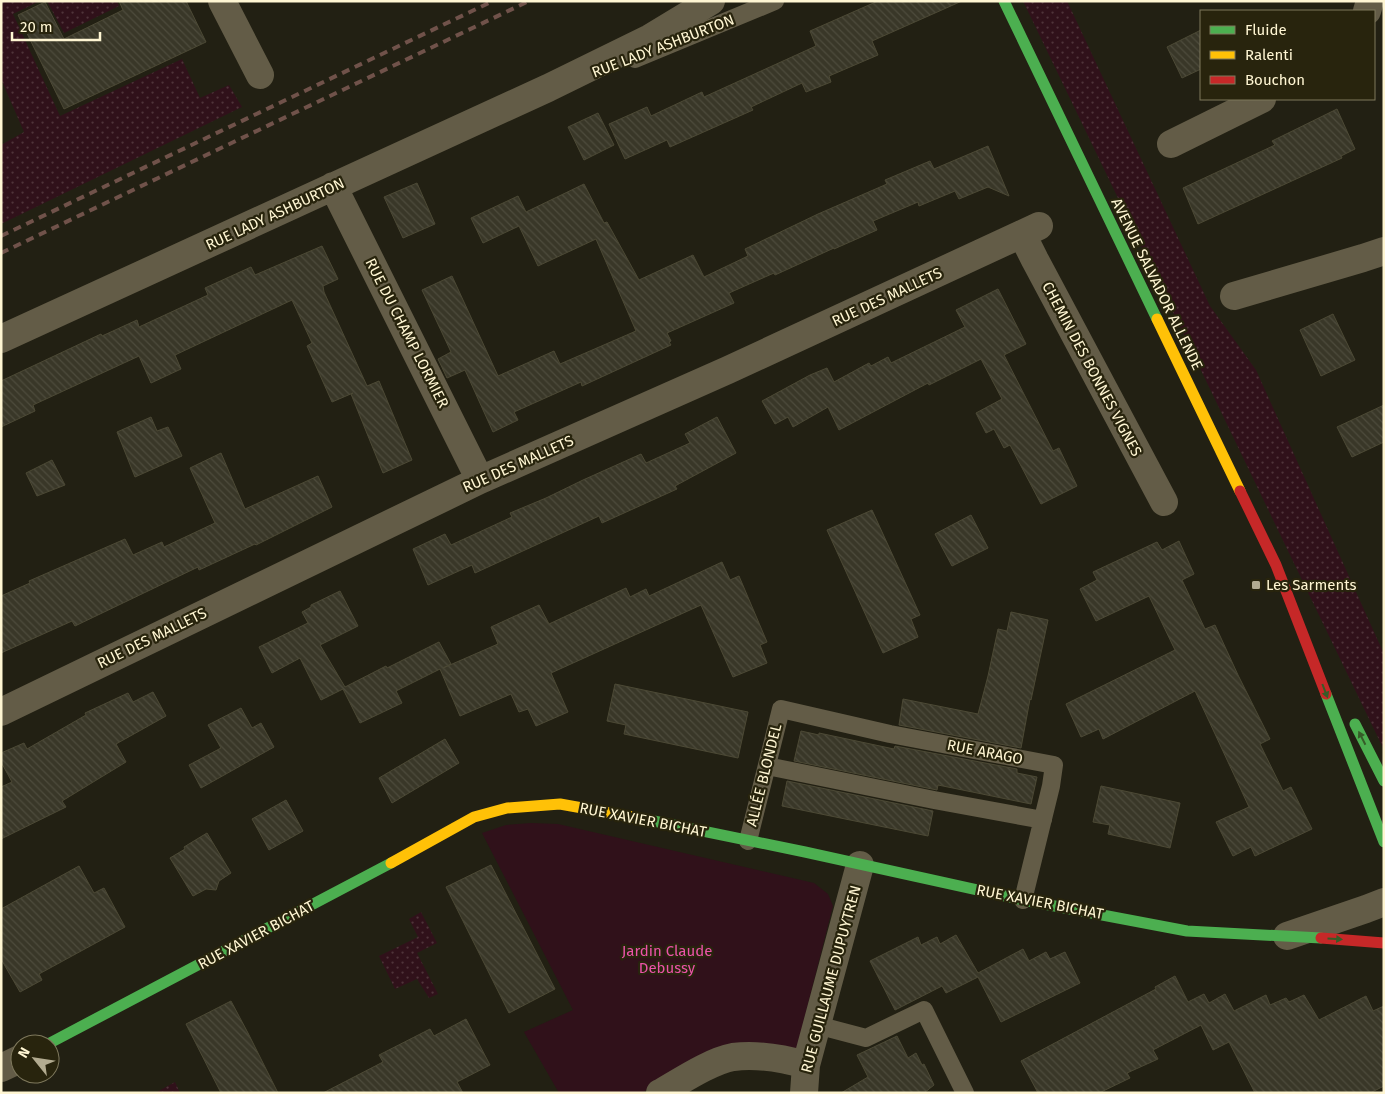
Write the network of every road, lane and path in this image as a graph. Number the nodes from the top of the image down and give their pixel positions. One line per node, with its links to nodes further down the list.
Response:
1 (222, 1): 5 (street)
2 (711, 1): 6 (street, RUE LADY ASHBURTON)
3 (776, 1): 6 (lane, RUE LADY ASHBURTON)
4 (1004, 1): 16 (street, AVENUE SALVADOR ALLENDE)
5 (260, 75)
6 (548, 88): 9 (street, RUE LADY ASHBURTON)
7 (1260, 100): 8 (street)
8 (1171, 144)
9 (333, 186): 13 (street, RUE LADY ASHBURTON); 14 (street, RUE DU CHAMP LORMIER)
10 (1031, 230): 14 (street, RUE DES MALLETS); 15 (street, CHEMIN DES BONNES VIGNES)
11 (1384, 251): 12 (street)
12 (1234, 296)
13 (1, 340)
14 (480, 480): 20 (street, RUE DES MALLETS)
15 (1164, 502)
16 (1281, 580): 17 (street, AVENUE SALVADOR ALLENDE); 25 (street, AVENUE SALVADOR ALLENDE, one-way to 25)
17 (1335, 685)
18 (781, 710): 21 (lane, ALLÉE BLONDEL); 23 (lane, RUE ARAGO)
19 (1348, 711): 22 (street, one-way to 19)
20 (1, 712)
21 (768, 766): 23 (lane); 24 (lane, ALLÉE BLONDEL)
22 (1384, 781)
23 (1043, 820): 27 (lane, RUE ARAGO)
24 (748, 841): 26 (street, RUE XAVIER BICHAT); 32 (street, RUE XAVIER BICHAT)
25 (1384, 842)
26 (860, 865): 27 (street, RUE XAVIER BICHAT); 31 (street, RUE GUILLAUME DUPUYTREN)
27 (1023, 900): 29 (street, RUE XAVIER BICHAT)
28 (1384, 902): 29 (street, RUE XAVIER BICHAT)
29 (1286, 936): 30 (street, RUE XAVIER BICHAT, one-way to 30)
30 (1384, 944)
31 (819, 1020): 33 (street, RUE GUILLAUME DUPUYTREN); 36 (lane)
32 (60, 1038)
33 (806, 1065): 34 (street); 35 (street, RUE GUILLAUME DUPUYTREN)
34 (660, 1093)
35 (804, 1093)
36 (965, 1093)

